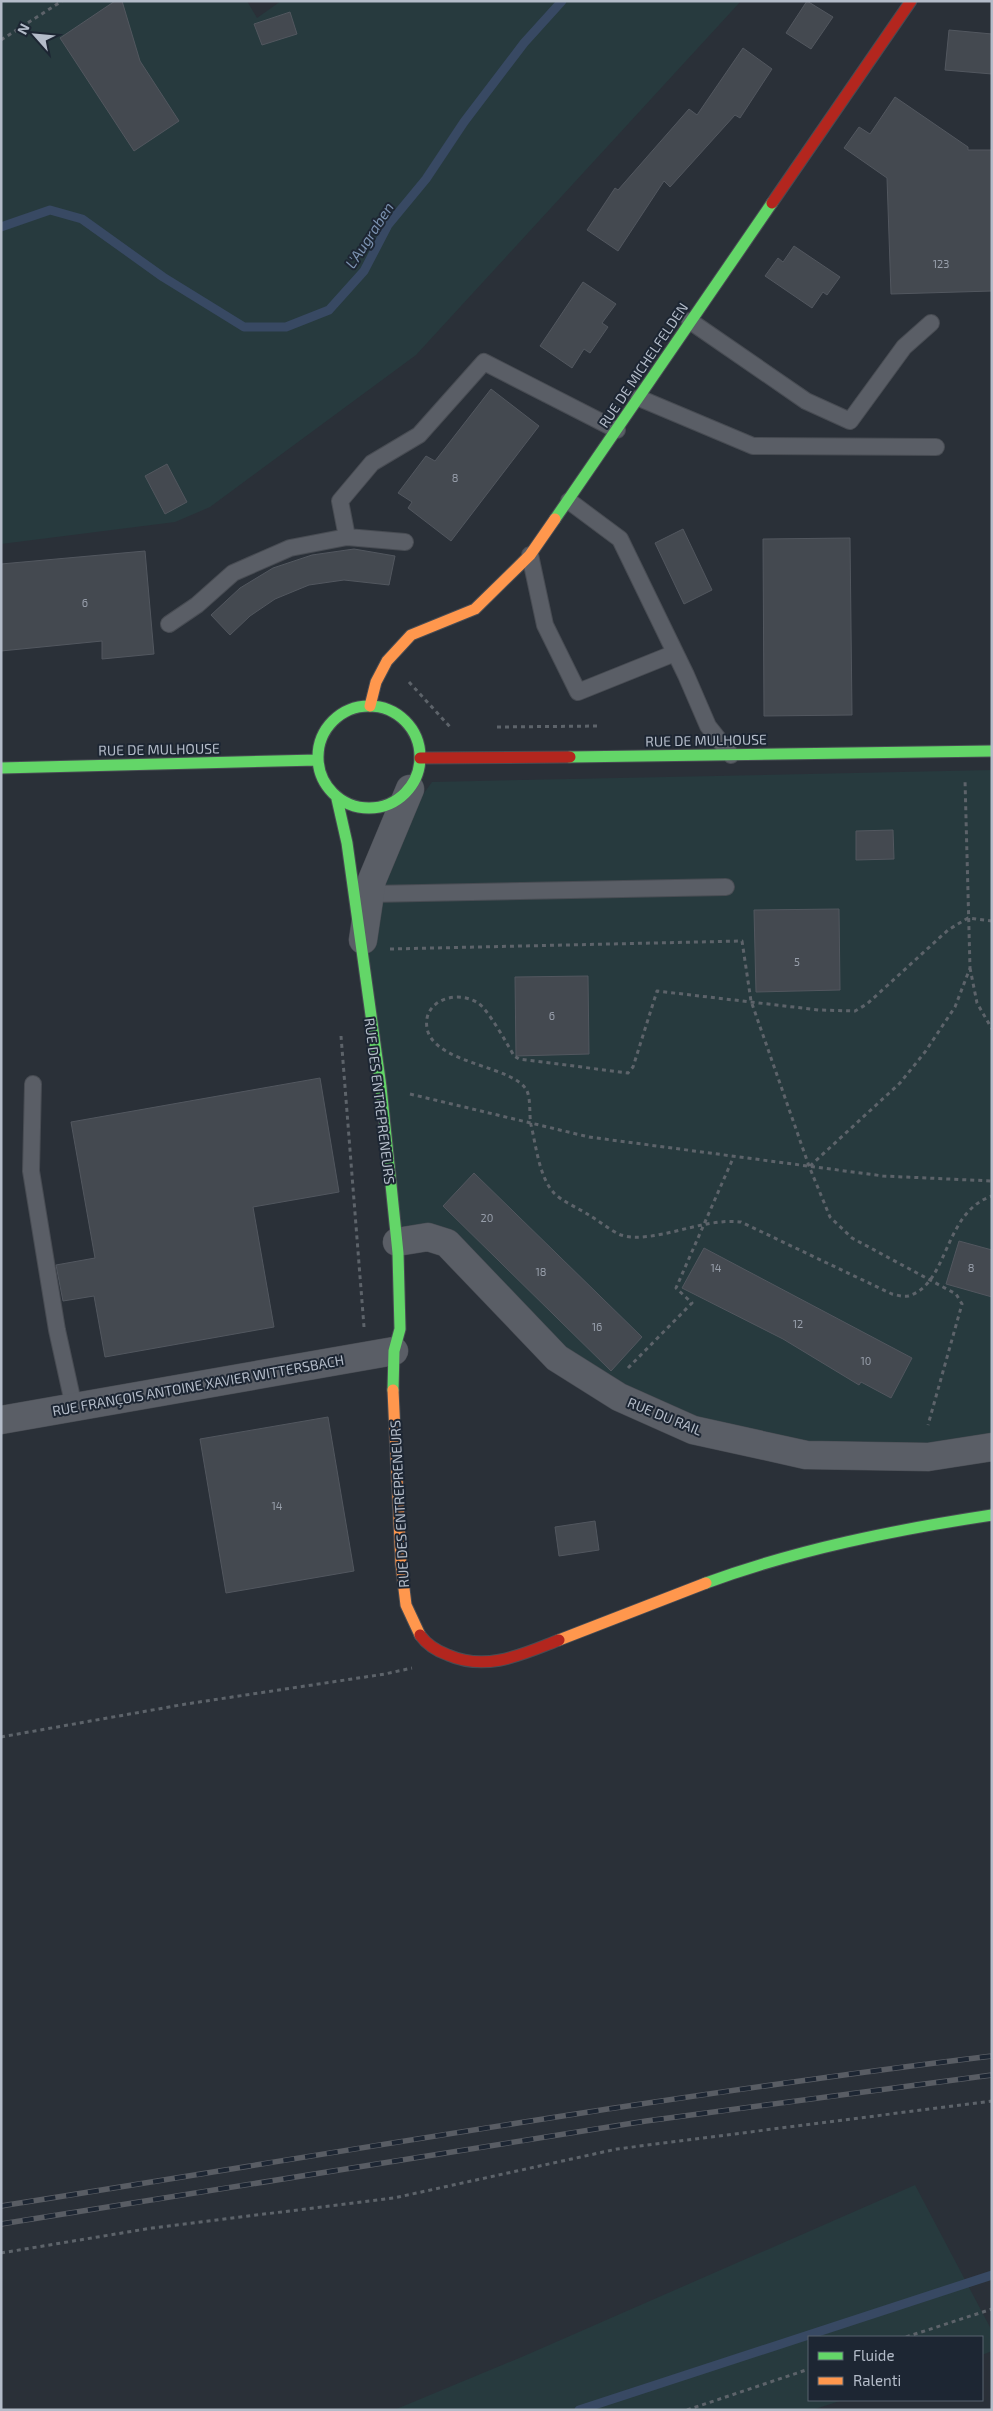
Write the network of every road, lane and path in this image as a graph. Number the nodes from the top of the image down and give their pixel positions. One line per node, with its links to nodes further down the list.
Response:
1 (62, 1): 3 (path)
2 (911, 1): 4 (street, RUE DE MICHELFELDEN)
3 (1, 40)
4 (690, 321): 5 (lane); 6 (street, RUE DE MICHELFELDEN)
5 (931, 323)
6 (639, 398): 7 (street, RUE DE MICHELFELDEN); 8 (lane)
7 (617, 430): 9 (street, RUE DE MICHELFELDEN); 10 (lane)
8 (936, 447)
9 (569, 501): 12 (street, RUE DE MICHELFELDEN); 14 (lane)
10 (347, 537): 11 (lane); 13 (lane)
11 (405, 542)
12 (530, 555): 14 (lane); 15 (street, RUE DE MICHELFELDEN)
13 (169, 624)
14 (675, 652): 22 (lane)
15 (387, 661): 16 (street, RUE DE MICHELFELDEN); 19 (path)
16 (370, 706): 23 (street); 24 (street)
17 (608, 726): 18 (path)
18 (489, 727)
19 (459, 728)
20 (962, 751): 21 (street, RUE DE MULHOUSE); 22 (street, RUE DE MULHOUSE); 30 (path)
21 (992, 751)
22 (730, 755): 23 (street, RUE DE MULHOUSE)
23 (420, 758): 26 (street)
24 (318, 760): 25 (street, RUE DE MULHOUSE); 27 (street)
25 (1, 768)
26 (410, 789): 27 (street); 29 (street, RUE DES ENTREPRENEURS)
27 (338, 799): 32 (street, RUE DES ENTREPRENEURS)
28 (726, 887): 29 (lane)
29 (370, 894): 32 (street, RUE DES ENTREPRENEURS)
30 (968, 918): 31 (path); 33 (path); 34 (path)
31 (992, 921)
32 (362, 949): 34 (path); 38 (street, RUE DES ENTREPRENEURS)
33 (970, 968): 35 (path); 41 (path)
34 (751, 1001): 39 (path); 41 (path)
35 (992, 1030)
36 (340, 1032): 48 (path)
37 (33, 1084): 50 (lane)
38 (381, 1087): 39 (path); 45 (street, RUE DES ENTREPRENEURS)
39 (530, 1122): 40 (path); 44 (path)
40 (734, 1156): 41 (path); 44 (path)
41 (809, 1166): 42 (path); 46 (path)
42 (992, 1181)
43 (992, 1196): 46 (path)
44 (705, 1224): 46 (path); 49 (path)
45 (397, 1242): 47 (street, RUE DES ENTREPRENEURS); 49 (street, RUE DU RAIL)
46 (929, 1279): 52 (path)
47 (394, 1351): 48 (street, RUE FRANÇOIS ANTOINE XAVIER WITTERSBACH); 54 (street, RUE DES ENTREPRENEURS)
48 (361, 1356): 50 (street, RUE FRANÇOIS ANTOINE XAVIER WITTERSBACH)
49 (606, 1390): 53 (street, RUE DU RAIL)
50 (74, 1407): 51 (street, RUE FRANÇOIS ANTOINE XAVIER WITTERSBACH)
51 (1, 1420)
52 (928, 1425)
53 (992, 1447)
54 (992, 1515)
55 (409, 1662): 56 (path)
56 (1, 1736)
57 (992, 2101): 58 (path)
58 (1, 2253)
59 (992, 2309): 60 (path)
60 (909, 2336)
61 (808, 2369): 62 (path)
62 (687, 2410)

